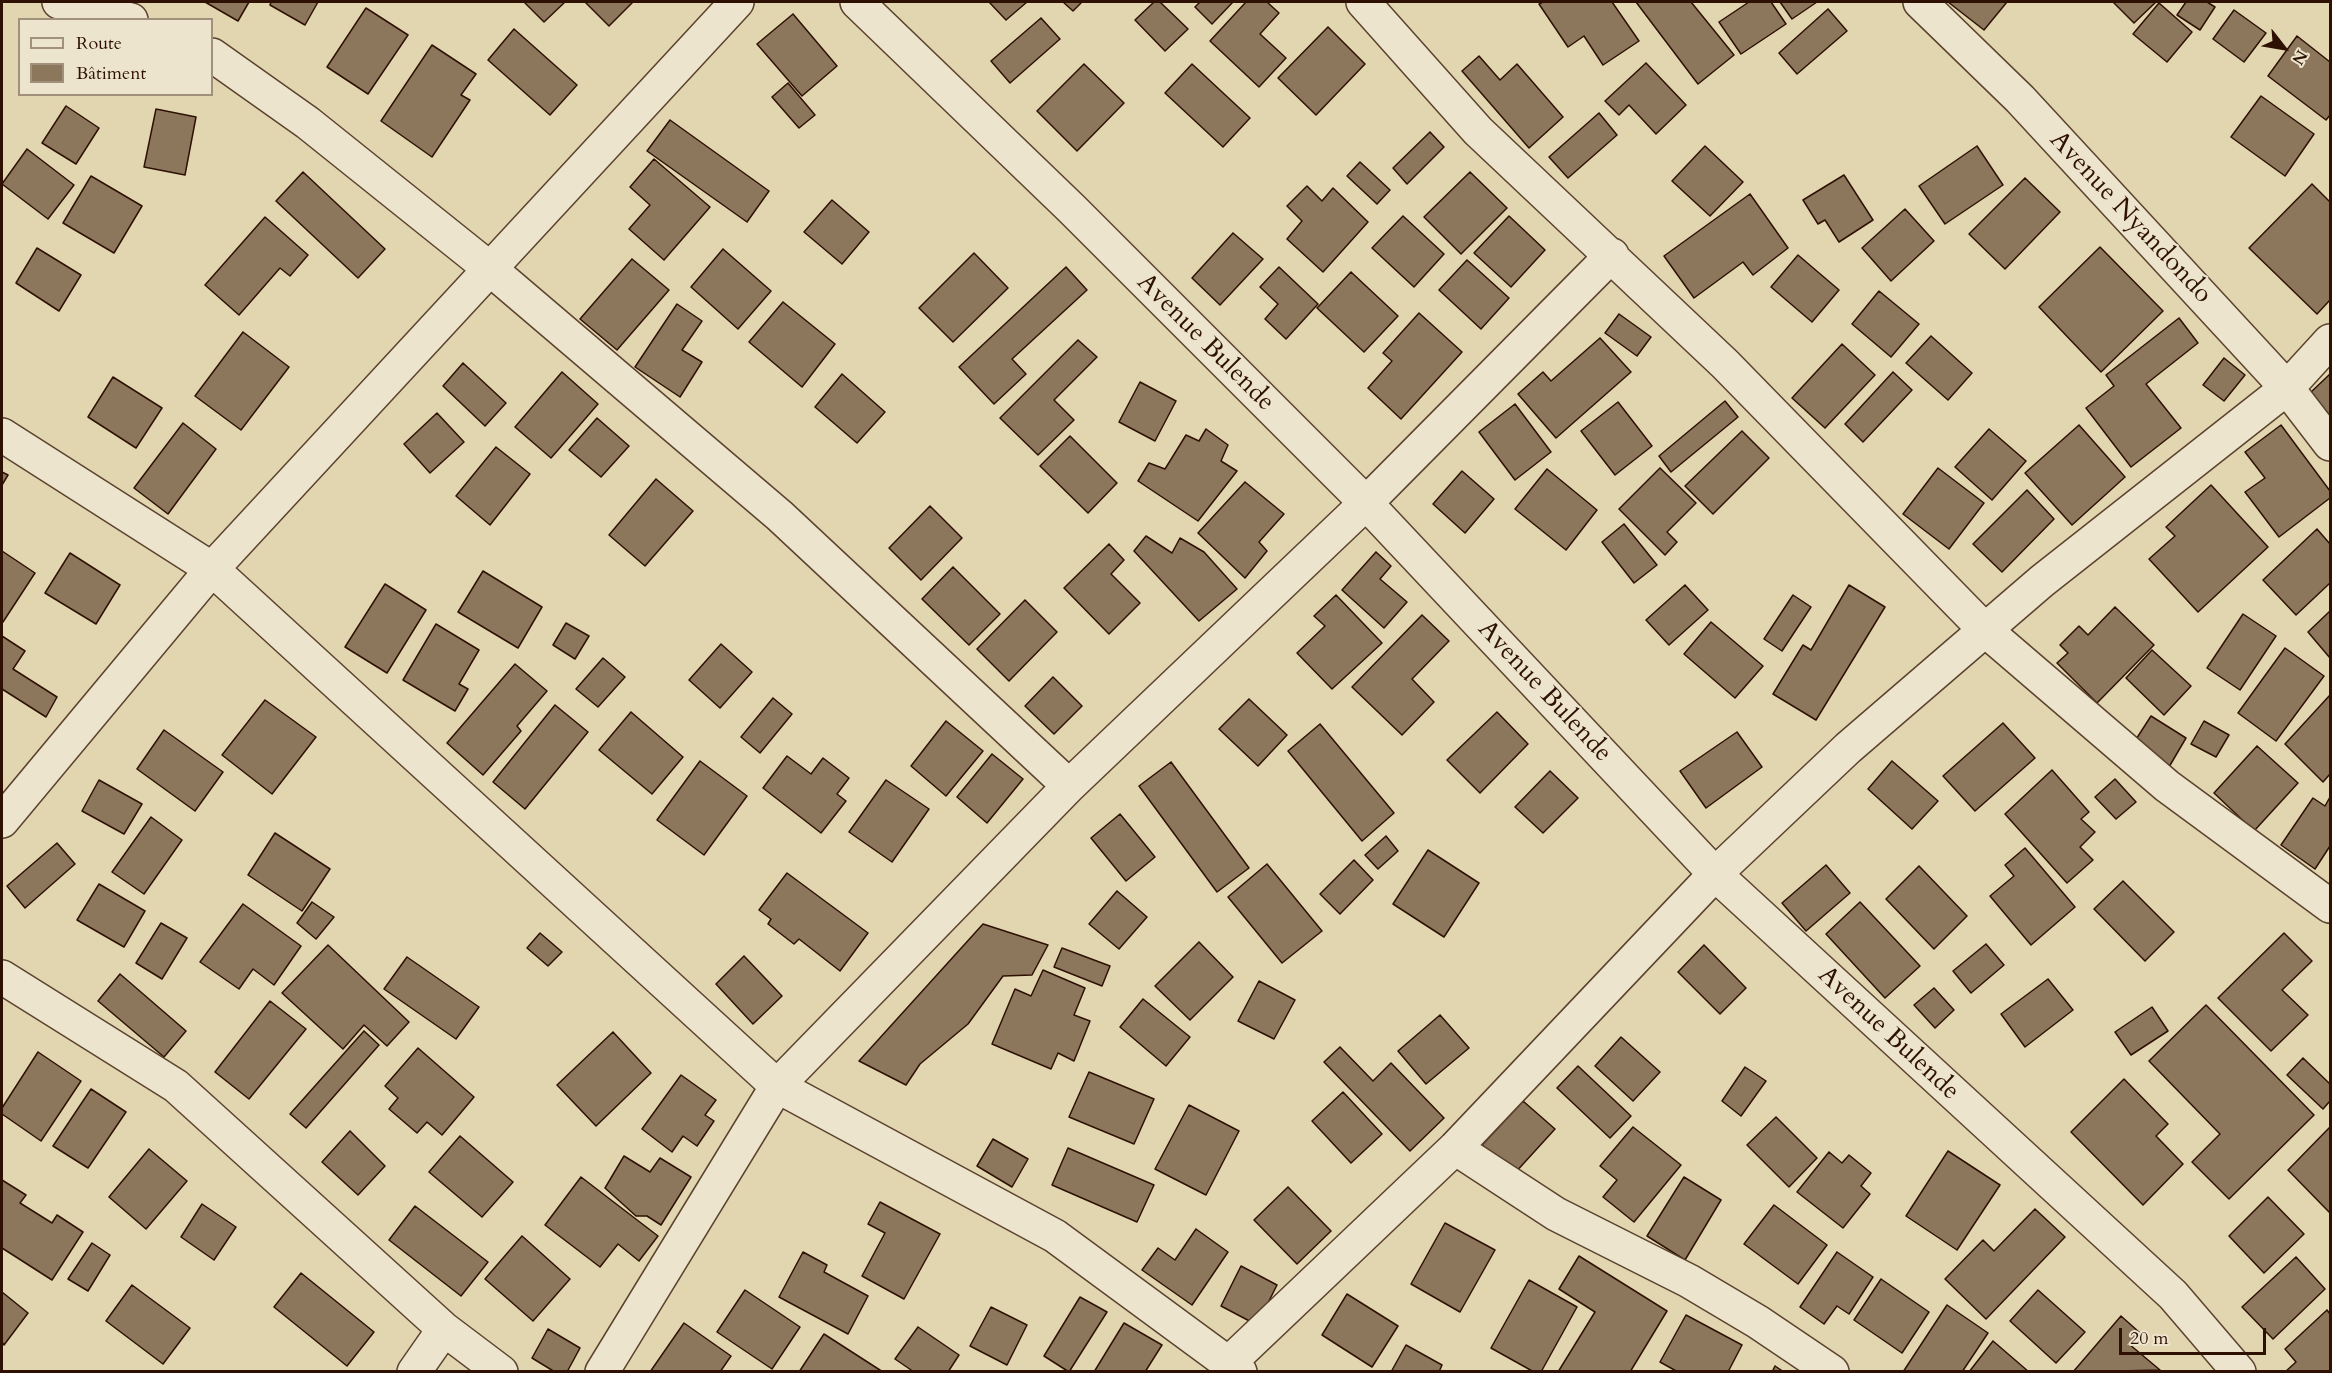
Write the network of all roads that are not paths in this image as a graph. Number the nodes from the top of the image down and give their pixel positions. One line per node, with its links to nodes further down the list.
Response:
1 (59, 2): 6 (street)
2 (737, 2): 9 (street)
3 (857, 2): 14 (street, Avenue Bulende)
4 (1363, 2): 8 (street)
5 (1920, 2): 11 (street, Avenue Nyandondo)
6 (122, 18)
7 (213, 56): 9 (street)
8 (1612, 255): 14 (street); 16 (street)
9 (489, 268): 15 (street); 17 (street)
10 (2331, 341): 11 (street)
11 (2287, 388): 13 (street, Avenue Nyandondo); 16 (street)
12 (2, 435): 15 (street)
13 (2331, 444)
14 (1366, 503): 17 (street); 19 (street, Avenue Bulende)
15 (212, 569): 18 (street); 22 (street)
16 (1984, 629): 19 (street); 20 (street)
17 (1069, 786): 22 (street)
18 (2, 822)
19 (1715, 874): 23 (street); 30 (street, Avenue Bulende)
20 (2331, 906)
21 (2, 977): 24 (street)
22 (777, 1086): 25 (street); 28 (street)
23 (1455, 1148): 25 (street); 29 (street)
24 (444, 1329): 26 (street); 27 (street)
25 (1235, 1367)
26 (414, 1371)
27 (501, 1371)
28 (602, 1371)
29 (1832, 1371)
30 (2239, 1371)

